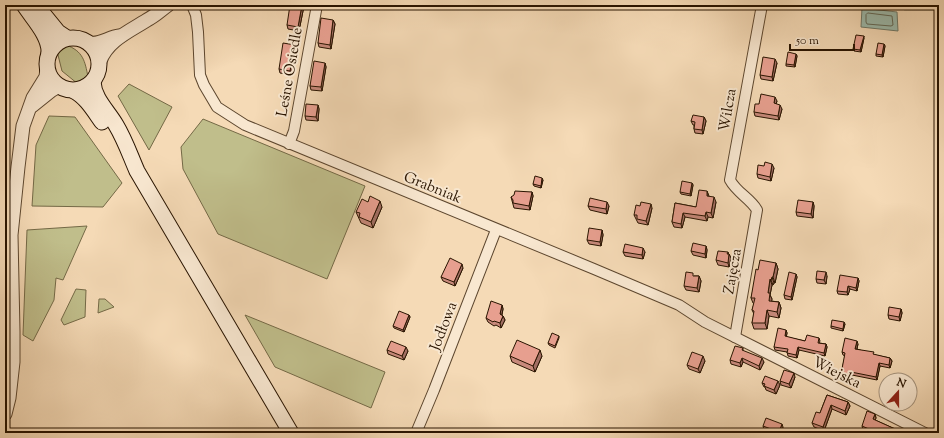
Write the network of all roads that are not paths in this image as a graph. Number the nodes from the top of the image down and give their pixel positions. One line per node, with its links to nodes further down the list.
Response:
1 (24, 5): 10 (main road)
2 (36, 5): 8 (main road)
3 (168, 5): 7 (street)
4 (192, 5): 15 (street, Grabniak)
5 (316, 5): 15 (street, Leśne Osiedle)
6 (762, 5): 18 (street, Wilcza)
7 (121, 36): 9 (street); 11 (street)
8 (68, 38): 9 (main road); 10 (main road)
9 (90, 43): 11 (main road)
10 (48, 60): 13 (main road); 14 (street)
11 (100, 61): 12 (main road)
12 (93, 82): 13 (main road); 16 (main road)
13 (66, 88): 14 (street); 16 (main road)
14 (29, 109): 17 (street)
15 (289, 144): 19 (street, Grabniak)
16 (137, 171): 22 (main road)
17 (9, 209): 21 (street)
18 (757, 210): 20 (street, Zajęcza)
19 (496, 230): 20 (street, Grabniak); 23 (street, Jodłowa)
20 (735, 337): 24 (street, Wiejska)
21 (5, 414)
22 (291, 433)
23 (416, 433)
24 (925, 433)

